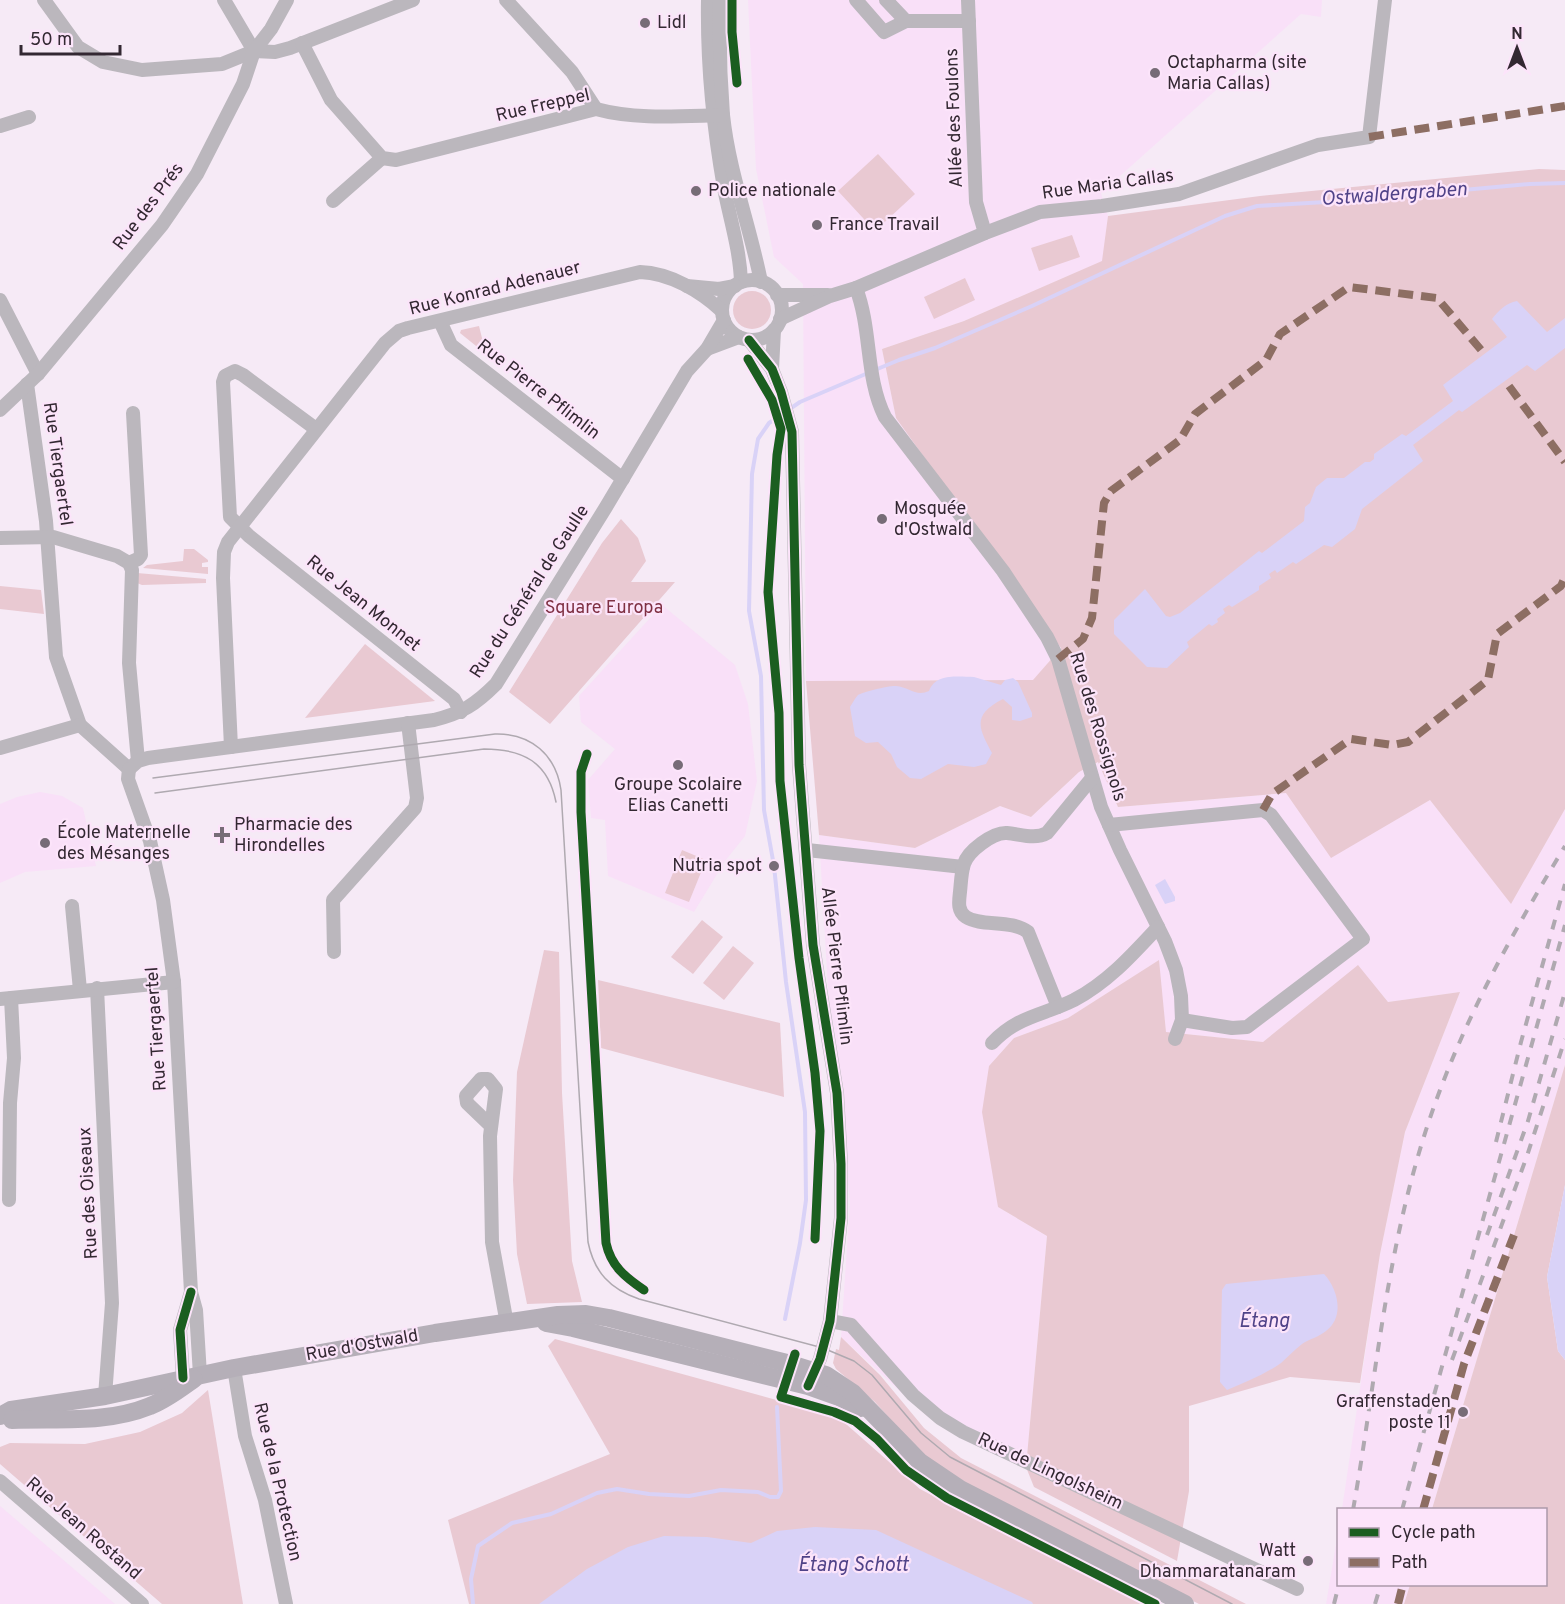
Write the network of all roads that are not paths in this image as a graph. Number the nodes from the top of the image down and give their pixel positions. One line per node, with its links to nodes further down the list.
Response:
1 (44, 0): 15 (street)
2 (224, 0): 15 (street)
3 (287, 0): 15 (street, Rue des Prés)
4 (413, 0): 14 (street)
5 (506, 0): 16 (street)
6 (708, 0): 17 (street)
7 (720, 0): 17 (street)
8 (856, 0): 12 (street)
9 (886, 0): 12 (street)
10 (968, 0): 13 (street, Allée des Foulons)
11 (1386, 0): 22 (street, Rue Maria Callas)
12 (906, 21): 13 (street)
13 (969, 21): 22 (street, Allée des Foulons)
14 (302, 43): 15 (street); 20 (street)
15 (254, 51): 36 (street, Rue des Prés)
16 (596, 109): 17 (street, Rue Freppel); 20 (street, Rue Freppel)
17 (718, 115): 23 (street); 24 (street)
18 (29, 117): 19 (street)
19 (0, 126)
20 (382, 158): 21 (street)
21 (333, 201)
22 (985, 233): 26 (street, Rue Maria Callas)
23 (760, 282): 24 (street); 27 (street)
24 (738, 284): 25 (street, Rue Konrad Adenauer); 30 (street)
25 (687, 286): 30 (street, Rue Konrad Adenauer); 31 (street, Rue Konrad Adenauer)
26 (856, 288): 28 (street, Rue Maria Callas); 52 (street, Rue des Rossignols)
27 (777, 295): 28 (street, Rue Maria Callas); 32 (street)
28 (830, 296): 32 (street, Rue Maria Callas)
29 (0, 300): 36 (street)
30 (723, 316): 33 (street); 34 (street, Rue du Général de Gaulle)
31 (440, 321): 40 (street, Rue Konrad Adenauer); 41 (street, Rue Pierre Pflimlin)
32 (777, 324): 33 (street); 35 (street, Allée Pierre Pflimlin)
33 (744, 338): 34 (street, Rue du Général de Gaulle); 35 (street, Allée Pierre Pflimlin)
34 (707, 350): 41 (street, Rue du Général de Gaulle)
35 (772, 369): 54 (street, Allée Pierre Pflimlin)
36 (38, 374): 37 (street, Rue des Prés)
37 (27, 384): 38 (street, Rue des Prés); 43 (street, Rue Tiergaertel)
38 (0, 410)
39 (133, 413): 45 (street)
40 (316, 429): 42 (street, Rue Konrad Adenauer); 42 (street)
41 (623, 479): 46 (street, Rue du Général de Gaulle)
42 (239, 527): 46 (street, Rue Jean Monnet); 49 (street, Rue Konrad Adenauer)
43 (46, 537): 44 (street); 45 (street, Rue Tiergaertel); 48 (street)
44 (0, 538)
45 (129, 563): 51 (street, Rue Tiergaertel)
46 (461, 712): 47 (street, Rue du Général de Gaulle)
47 (408, 723): 49 (street, Rue du Général de Gaulle); 58 (street)
48 (80, 725): 50 (street); 51 (street)
49 (231, 747): 51 (street, Rue du Général de Gaulle)
50 (0, 748)
51 (134, 765): 59 (street, Rue Tiergaertel)
52 (1092, 778): 53 (street, Rue des Rossignols); 55 (street)
53 (1109, 825): 57 (street, Rue des Rossignols); 64 (street)
54 (807, 850): 55 (street); 69 (street, Allée Pierre Pflimlin)
55 (963, 867): 63 (street)
56 (72, 906): 61 (street)
57 (1158, 927): 63 (street); 64 (street, Rue des Rossignols)
58 (334, 952)
59 (174, 982): 60 (street); 72 (street, Rue Tiergaertel)
60 (97, 988): 61 (street); 74 (street, Rue des Oiseaux)
61 (80, 990): 62 (street)
62 (5, 998): 68 (street)
63 (1058, 1006): 66 (street)
64 (1182, 1020): 65 (street, Rue des Rossignols)
65 (1175, 1039)
66 (992, 1044)
67 (491, 1126): 70 (street)
68 (9, 1200)
69 (830, 1321): 73 (street, Allée Pierre Pflimlin); 78 (street, Rue de Lingolsheim)
70 (516, 1322): 71 (main road, Rue d'Ostwald); 73 (main road, Rue d'Ostwald)
71 (234, 1368): 72 (main road, Rue d'Ostwald); 80 (street, Rue de la Protection)
72 (192, 1376): 74 (main road, Rue d'Ostwald); 76 (main road, Rue d'Ostwald)
73 (812, 1379): 81 (main road)
74 (105, 1396): 75 (main road, Rue d'Ostwald)
75 (0, 1416)
76 (0, 1421)
77 (0, 1481): 79 (street, Rue Jean Rostand)
78 (1297, 1589)
79 (142, 1604)
80 (286, 1604)
81 (1185, 1604)

